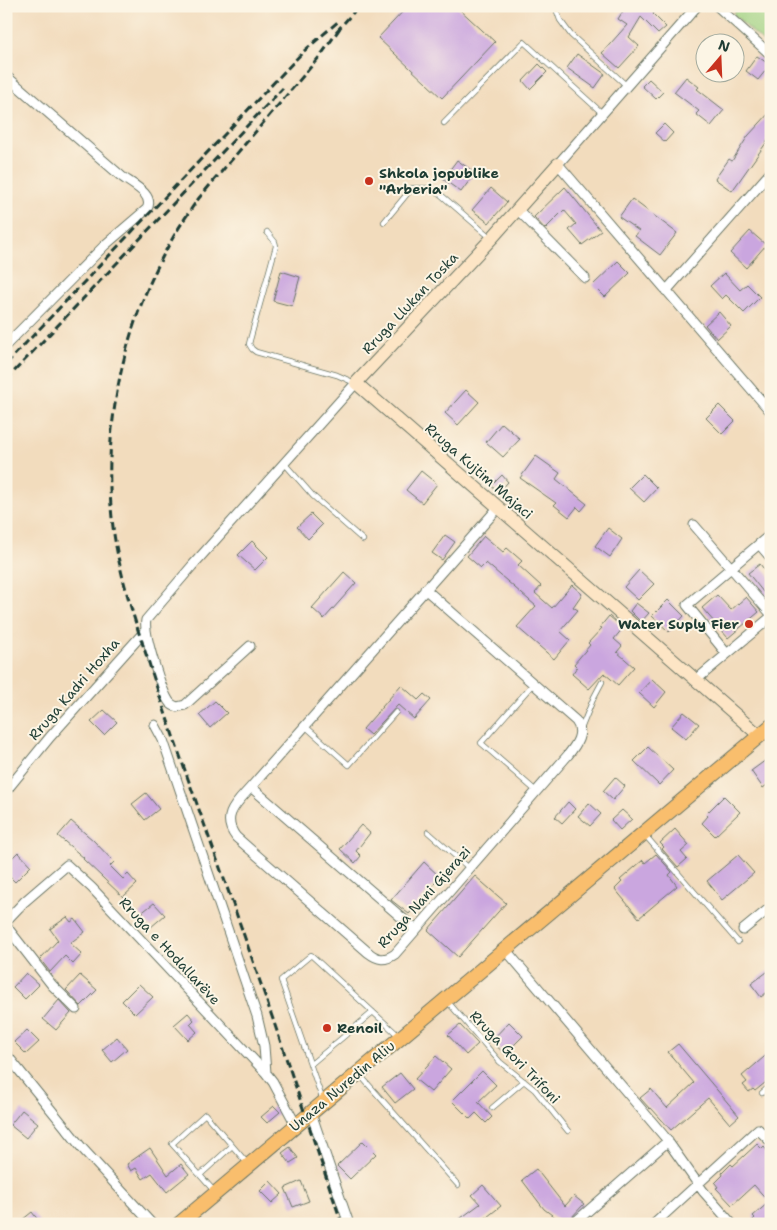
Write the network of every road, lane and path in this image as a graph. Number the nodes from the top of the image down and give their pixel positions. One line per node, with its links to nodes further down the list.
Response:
1 (555, 6): 6 (lane)
2 (697, 6): 6 (street, Rruga Llukan Toska)
3 (716, 6): 4 (street)
4 (771, 55)
5 (6, 76): 17 (street)
6 (627, 86): 7 (street, Rruga Llukan Toska)
7 (602, 113): 8 (lane); 9 (street, Rruga Llukan Toska)
8 (444, 123)
9 (558, 164): 11 (street, Rruga Llukan Toska); 16 (street)
10 (771, 172): 16 (street)
11 (518, 209): 14 (street, Rruga Llukan Toska); 15 (street)
12 (384, 222): 14 (lane)
13 (267, 232): 18 (lane, Rruga Kujtim Majaci)
14 (492, 238): 18 (street, Rruga Llukan Toska)
15 (585, 278)
16 (666, 291): 19 (street)
17 (6, 345)
18 (356, 384): 20 (street, Rruga Llukan Toska); 21 (street, Rruga Kujtim Majaci)
19 (771, 412)
20 (284, 463): 24 (lane); 30 (street, Rruga Llukan Toska)
21 (498, 508): 28 (street, Rruga Nani Gjerazi); 33 (street, Rruga Kujtim Majaci)
22 (694, 525): 27 (street)
23 (771, 534): 25 (street)
24 (363, 540)
25 (759, 544): 26 (street); 27 (street)
26 (771, 558)
27 (732, 567): 29 (street); 32 (street)
28 (425, 589): 35 (street); 38 (street, Rruga Nani Gjerazi)
29 (771, 615): 32 (street)
30 (145, 630): 31 (street); 43 (street, Rruga Kadri Hoxha)
31 (250, 646)
32 (727, 654): 33 (street)
33 (696, 680): 41 (street, Rruga Kujtim Majaci)
34 (602, 682): 40 (lane)
35 (533, 684): 40 (street); 44 (lane)
36 (396, 712): 38 (lane)
37 (155, 725): 61 (street)
38 (305, 726): 42 (street, Rruga Nani Gjerazi)
39 (771, 726): 41 (main road, Unaza Nuredin Aliu)
40 (580, 732): 44 (street, Rruga Nani Gjerazi)
41 (760, 736): 46 (main road, Unaza Nuredin Aliu)
42 (251, 787): 51 (street); 51 (street, Rruga Nani Gjerazi)
43 (6, 790)
44 (537, 791): 47 (street, Rruga Nani Gjerazi)
45 (428, 832): 47 (lane)
46 (643, 833): 53 (lane); 54 (main road, Unaza Nuredin Aliu)
47 (469, 868): 51 (street, Rruga Nani Gjerazi)
48 (771, 907): 52 (street)
49 (6, 921): 61 (street, Rruga e Hodallarëve)
50 (6, 926): 56 (street)
51 (416, 930)
52 (743, 930)
53 (738, 942)
54 (505, 949): 55 (main road, Unaza Nuredin Aliu); 71 (street)
55 (445, 999): 58 (main road, Unaza Nuredin Aliu); 63 (lane, Rruga Gori Trifoni)
56 (76, 1009)
57 (373, 1012): 58 (lane); 60 (lane); 60 (lane)
58 (400, 1037): 62 (main road, Unaza Nuredin Aliu)
59 (6, 1054): 79 (street)
60 (311, 1064): 66 (lane)
61 (266, 1073): 69 (street, Rruga e Hodallarëve)
62 (358, 1073): 66 (main road, Unaza Nuredin Aliu); 77 (lane)
63 (524, 1081): 67 (lane); 70 (lane, Rruga Gori Trifoni)
64 (771, 1085): 65 (lane)
65 (762, 1093)
66 (324, 1102): 68 (main road, Unaza Nuredin Aliu)
67 (492, 1108)
68 (311, 1113): 69 (main road, Unaza Nuredin Aliu); 81 (street)
69 (296, 1126): 74 (main road, Unaza Nuredin Aliu)
70 (568, 1131)
71 (668, 1141): 76 (street); 82 (street)
72 (771, 1142): 76 (street)
73 (232, 1146): 74 (lane); 75 (lane); 75 (lane)
74 (249, 1165): 78 (main road, Unaza Nuredin Aliu)
75 (200, 1175): 78 (lane)
76 (698, 1184): 83 (street); 84 (street)
77 (458, 1185)
78 (216, 1193): 80 (main road, Unaza Nuredin Aliu)
79 (152, 1224)
80 (179, 1224)
81 (349, 1224)
82 (572, 1224)
83 (654, 1224)
84 (732, 1224)

